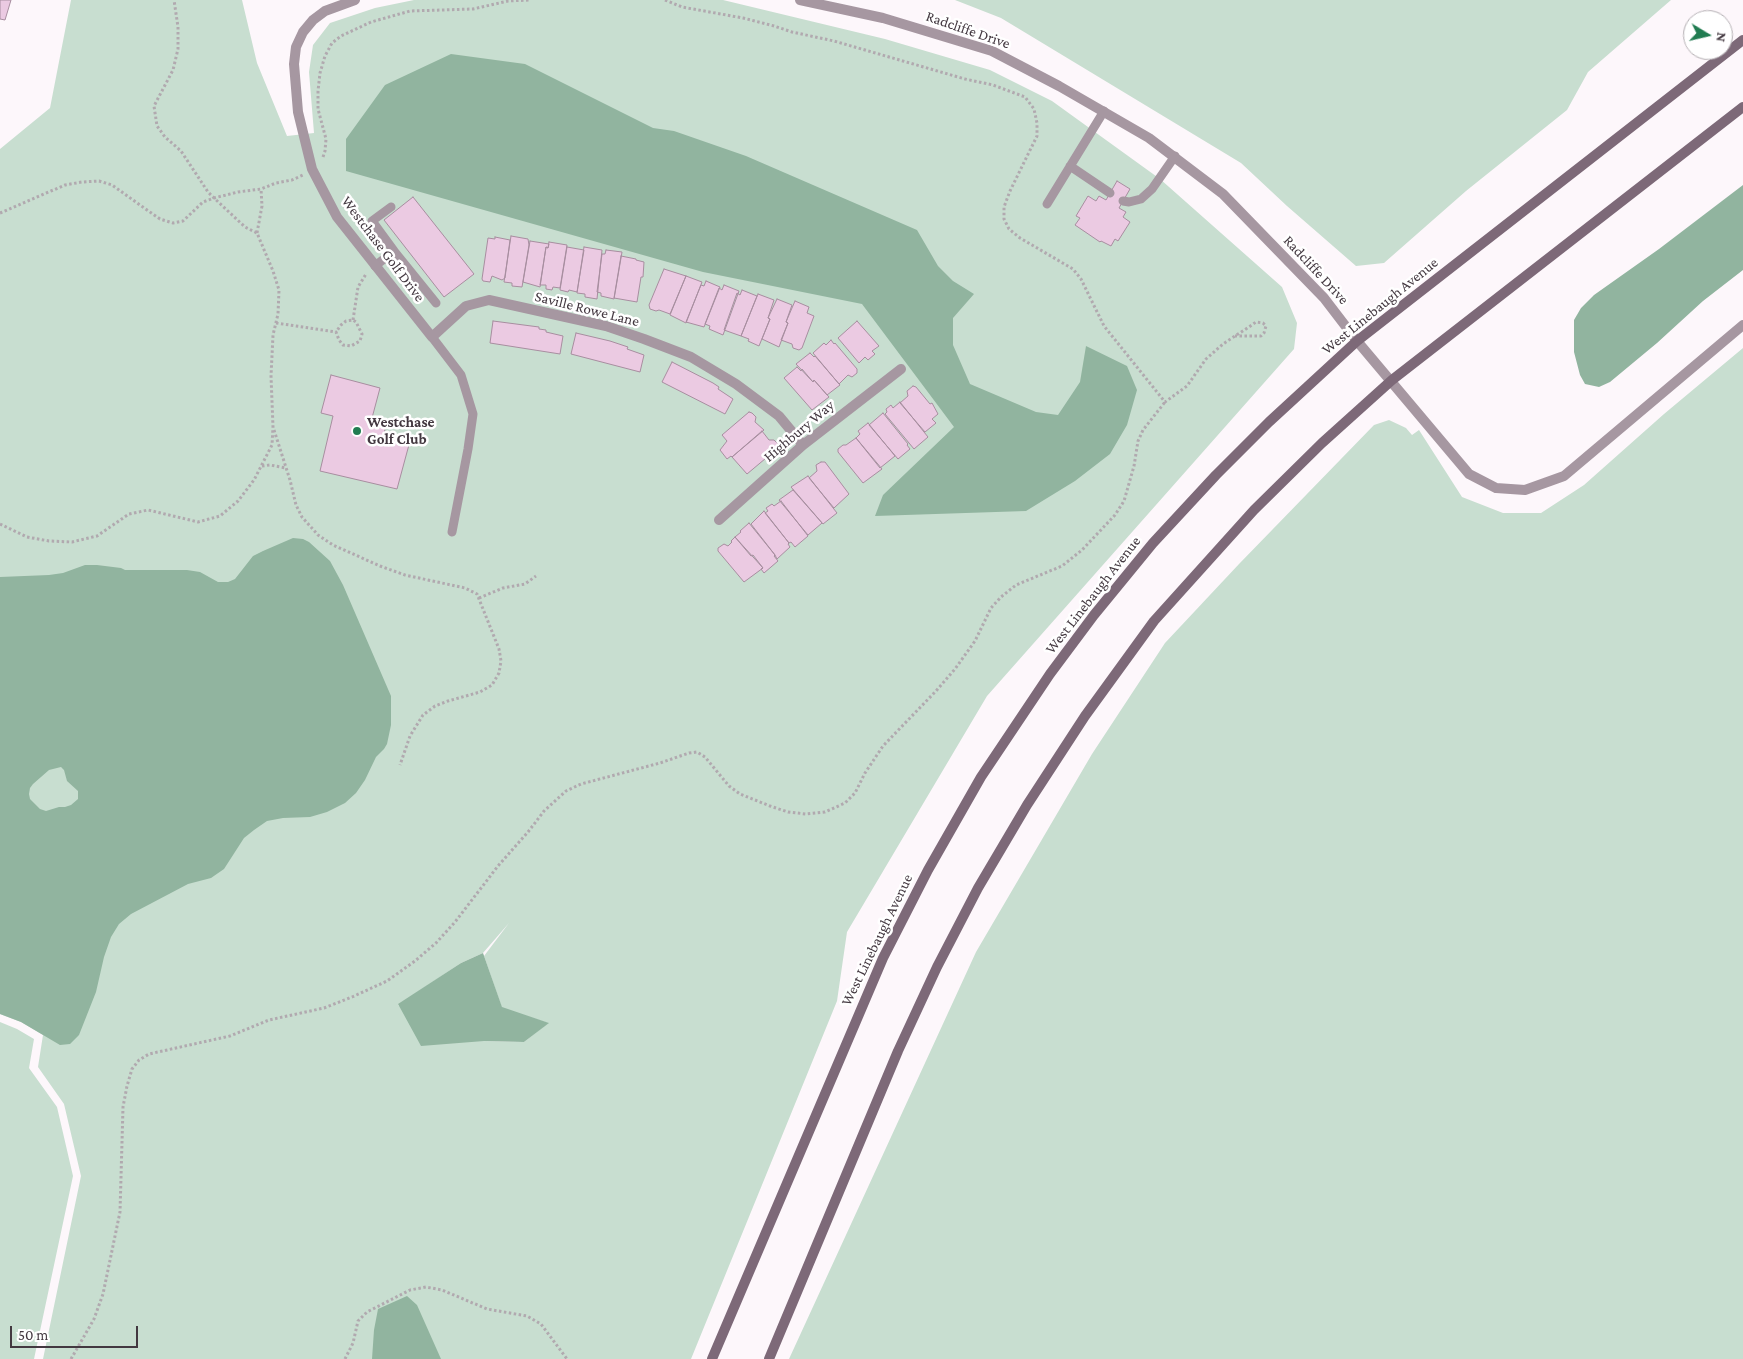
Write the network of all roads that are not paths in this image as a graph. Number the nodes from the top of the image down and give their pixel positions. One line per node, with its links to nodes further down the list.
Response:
1 (355, 0): 13 (street, Westchase Golf Drive)
2 (800, 0): 5 (street, Radcliffe Drive)
3 (1743, 40): 17 (main road, West Linebaugh Avenue)
4 (1743, 106): 19 (main road)
5 (1104, 111): 6 (street, Radcliffe Drive); 7 (lane)
6 (1175, 156): 9 (lane); 17 (street, Radcliffe Drive)
7 (1070, 166): 8 (lane); 10 (lane)
8 (1110, 193)
9 (1123, 201)
10 (1047, 204)
11 (391, 207): 12 (lane)
12 (394, 251): 13 (lane); 14 (lane)
13 (375, 266): 16 (street, Westchase Golf Drive)
14 (436, 303)
15 (1743, 325): 19 (street, Radcliffe Drive)
16 (432, 337): 20 (street, Saville Rowe Lane); 22 (lane)
17 (1357, 341): 19 (street, Radcliffe Drive); 23 (main road, West Linebaugh Avenue)
18 (901, 369): 20 (street, Highbury Way)
19 (1392, 380): 24 (main road)
20 (803, 445): 21 (street, Highbury Way)
21 (719, 520)
22 (452, 532)
23 (712, 1359)
24 (768, 1359)

